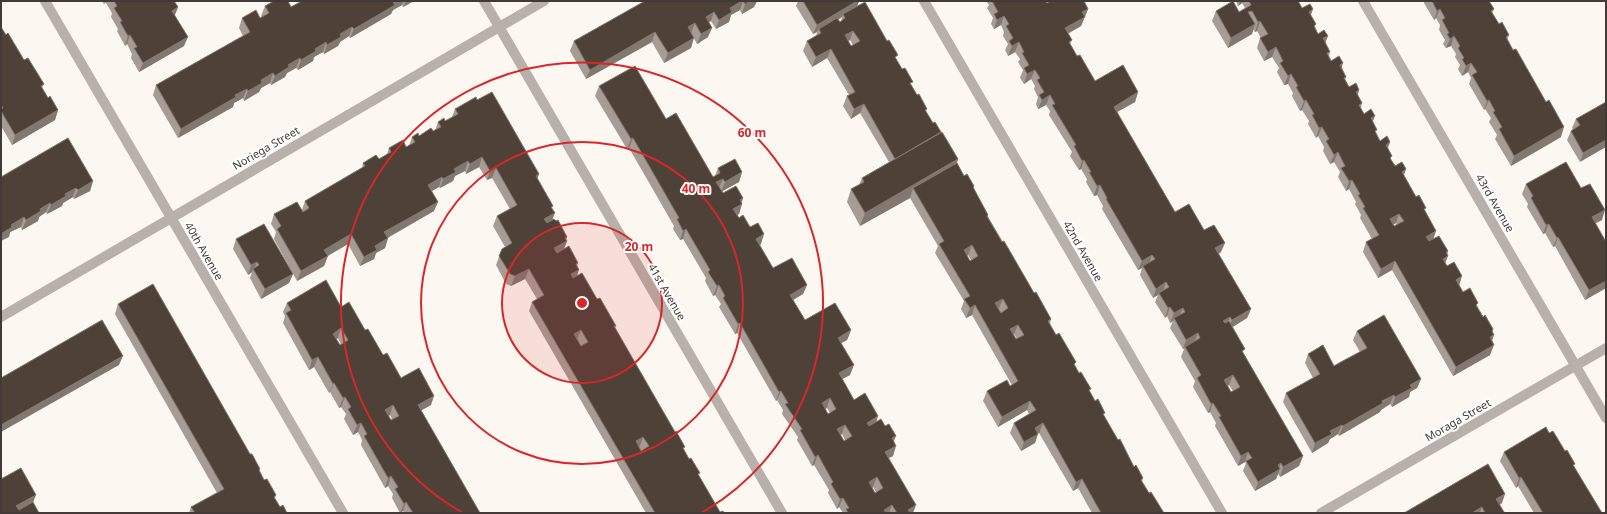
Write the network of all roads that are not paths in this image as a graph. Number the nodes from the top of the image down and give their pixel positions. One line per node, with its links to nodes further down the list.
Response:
1 (45, 1): 7 (street, 40th Avenue)
2 (484, 1): 6 (street, 41st Avenue)
3 (544, 1): 6 (street, Noriega Street)
4 (924, 1): 14 (street, 42nd Avenue)
5 (1363, 1): 10 (street, 43rd Avenue)
6 (499, 27): 7 (street, Noriega Street); 13 (street, 41st Avenue)
7 (171, 218): 8 (street, Noriega Street); 12 (street, 40th Avenue)
8 (1, 317)
9 (1606, 348): 10 (street, Moraga Street)
10 (1575, 365): 11 (street, 43rd Avenue); 15 (street, Moraga Street)
11 (1606, 418)
12 (343, 513)
13 (782, 513)
14 (1222, 513)
15 (1321, 513)

